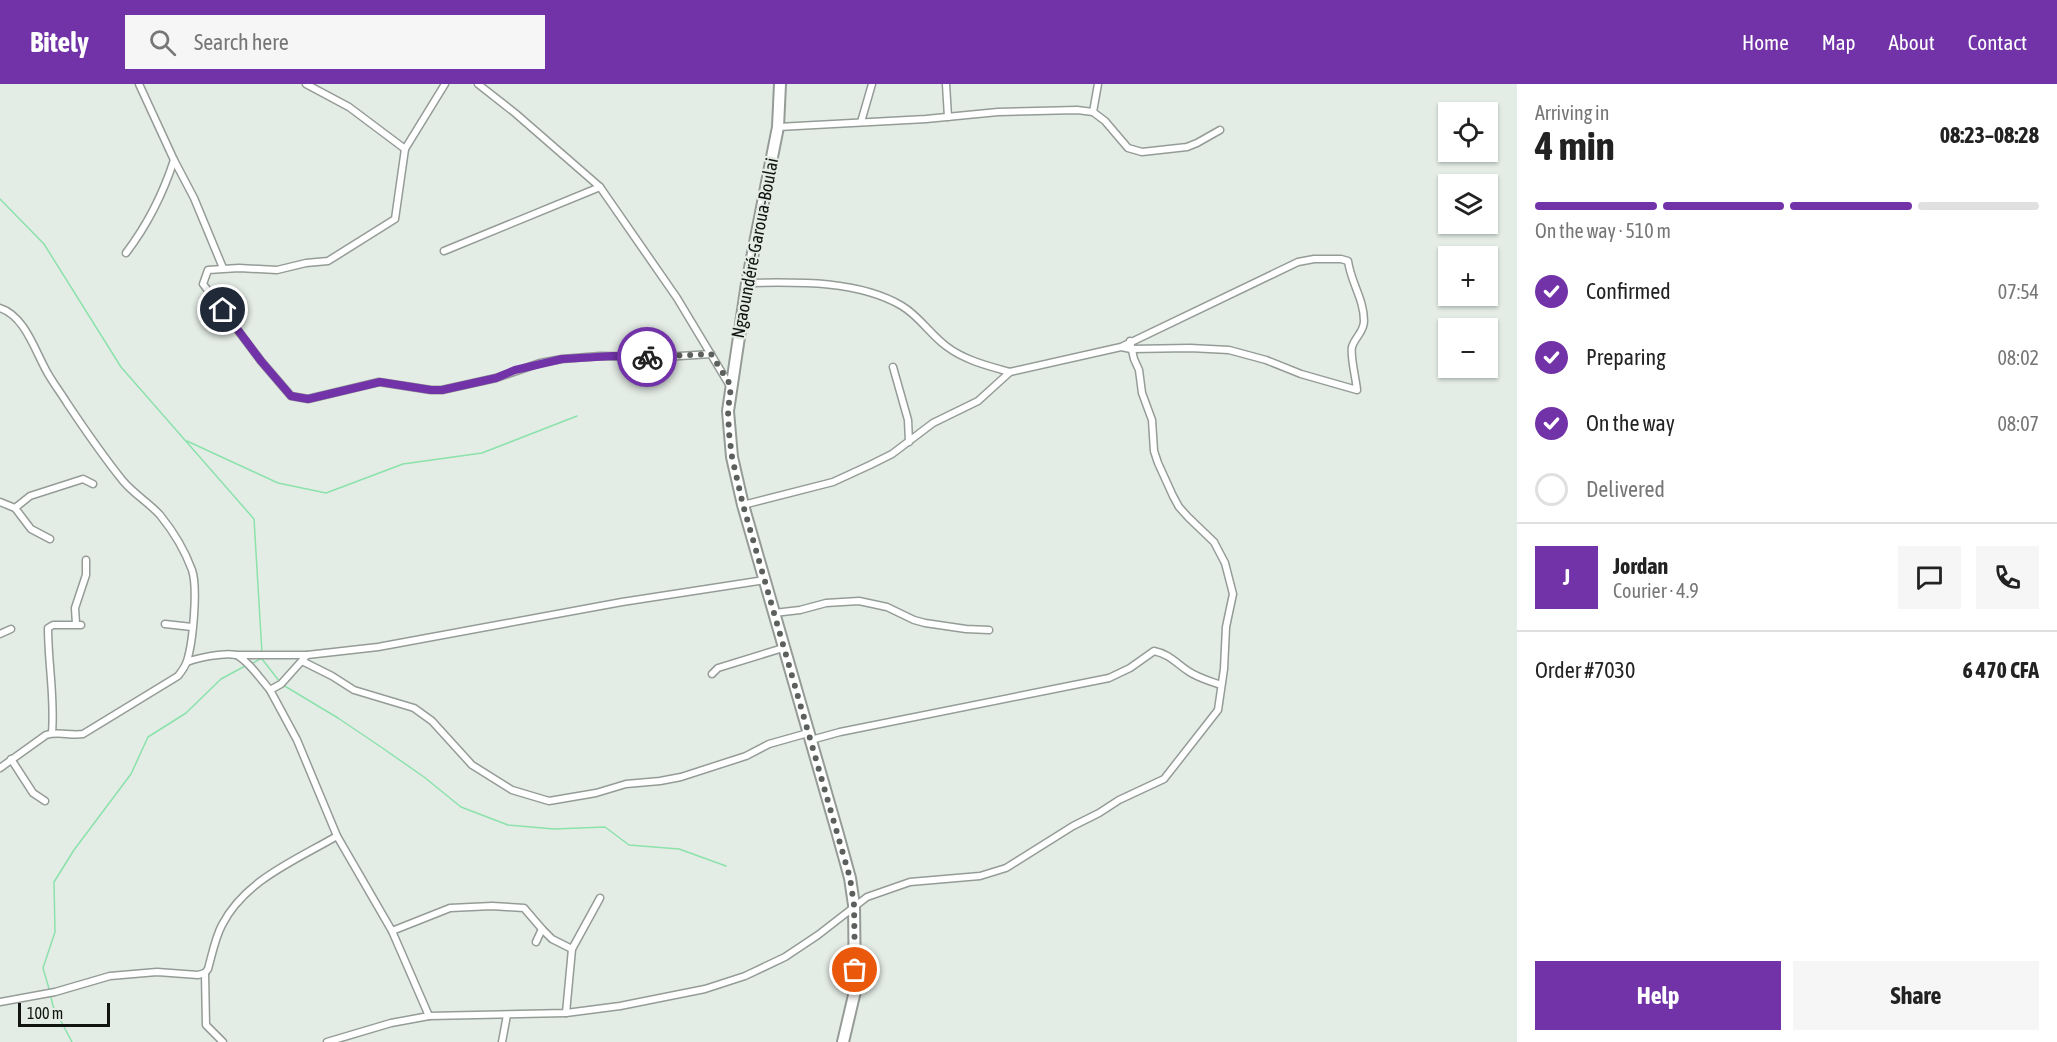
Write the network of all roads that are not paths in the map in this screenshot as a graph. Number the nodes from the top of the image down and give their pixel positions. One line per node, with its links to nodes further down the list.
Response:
1 (139, 84): 15 (street)
2 (306, 84): 14 (street)
3 (445, 84): 14 (street)
4 (478, 84): 16 (street)
5 (780, 84): 12 (highway, Ngaoundéré-Garoua-Boulai)
6 (872, 84): 11 (street)
7 (946, 84): 10 (street)
8 (1098, 84): 9 (street)
9 (1093, 112): 10 (street); 13 (street)
10 (948, 117): 11 (street)
11 (861, 122): 12 (street)
12 (778, 127): 20 (highway, Ngaoundéré-Garoua-Boulai)
13 (1220, 130)
14 (405, 149): 19 (street)
15 (174, 160): 18 (street); 19 (street)
16 (600, 187): 17 (street); 25 (street)
17 (444, 251)
18 (126, 253)
19 (223, 268): 25 (street)
20 (747, 283): 27 (street); 28 (highway, Ngaoundéré-Garoua-Boulai)
21 (0, 308): 39 (street)
22 (1130, 341): 23 (street); 24 (street); 24 (street)
23 (1121, 346): 24 (street); 27 (street)
24 (1131, 349): 48 (street)
25 (711, 354): 28 (street)
26 (893, 367): 29 (street)
27 (1010, 372): 29 (street)
28 (731, 386): 32 (highway, Ngaoundéré-Garoua-Boulai)
29 (909, 442): 32 (street)
30 (93, 484): 33 (street)
31 (0, 502): 33 (street)
32 (743, 505): 36 (highway, Ngaoundéré-Garoua-Boulai)
33 (15, 508): 34 (street)
34 (50, 539)
35 (86, 560): 50 (street)
36 (765, 580): 37 (highway, Ngaoundéré-Garoua-Boulai); 45 (street)
37 (774, 613): 41 (street); 43 (highway, Ngaoundéré-Garoua-Boulai)
38 (165, 624): 39 (street)
39 (192, 627): 46 (street)
40 (11, 629): 42 (street)
41 (989, 630)
42 (0, 634)
43 (783, 648): 47 (street); 51 (highway, Ngaoundéré-Garoua-Boulai)
44 (235, 655): 45 (street); 46 (street); 49 (street)
45 (305, 658): 49 (street); 51 (street)
46 (187, 662): 50 (street)
47 (712, 674)
48 (1221, 685): 51 (street); 57 (street)
49 (270, 690): 55 (street)
50 (52, 733): 52 (street)
51 (810, 736): 57 (highway, Ngaoundéré-Garoua-Boulai)
52 (11, 759): 53 (street); 54 (street)
53 (0, 768)
54 (45, 801)
55 (337, 836): 59 (street); 62 (street)
56 (600, 898): 61 (street)
57 (854, 905): 64 (street); 70 (highway, Ngaoundéré-Garoua-Boulai)
58 (542, 929): 59 (street); 60 (street); 61 (street)
59 (392, 931): 66 (street)
60 (536, 942)
61 (572, 949): 64 (street)
62 (205, 973): 63 (street); 67 (street)
63 (0, 1002)
64 (566, 1013): 65 (street)
65 (507, 1015): 66 (street); 69 (street)
66 (429, 1016): 68 (street)
67 (223, 1042)
68 (327, 1042)
69 (502, 1042)
70 (843, 1042)

